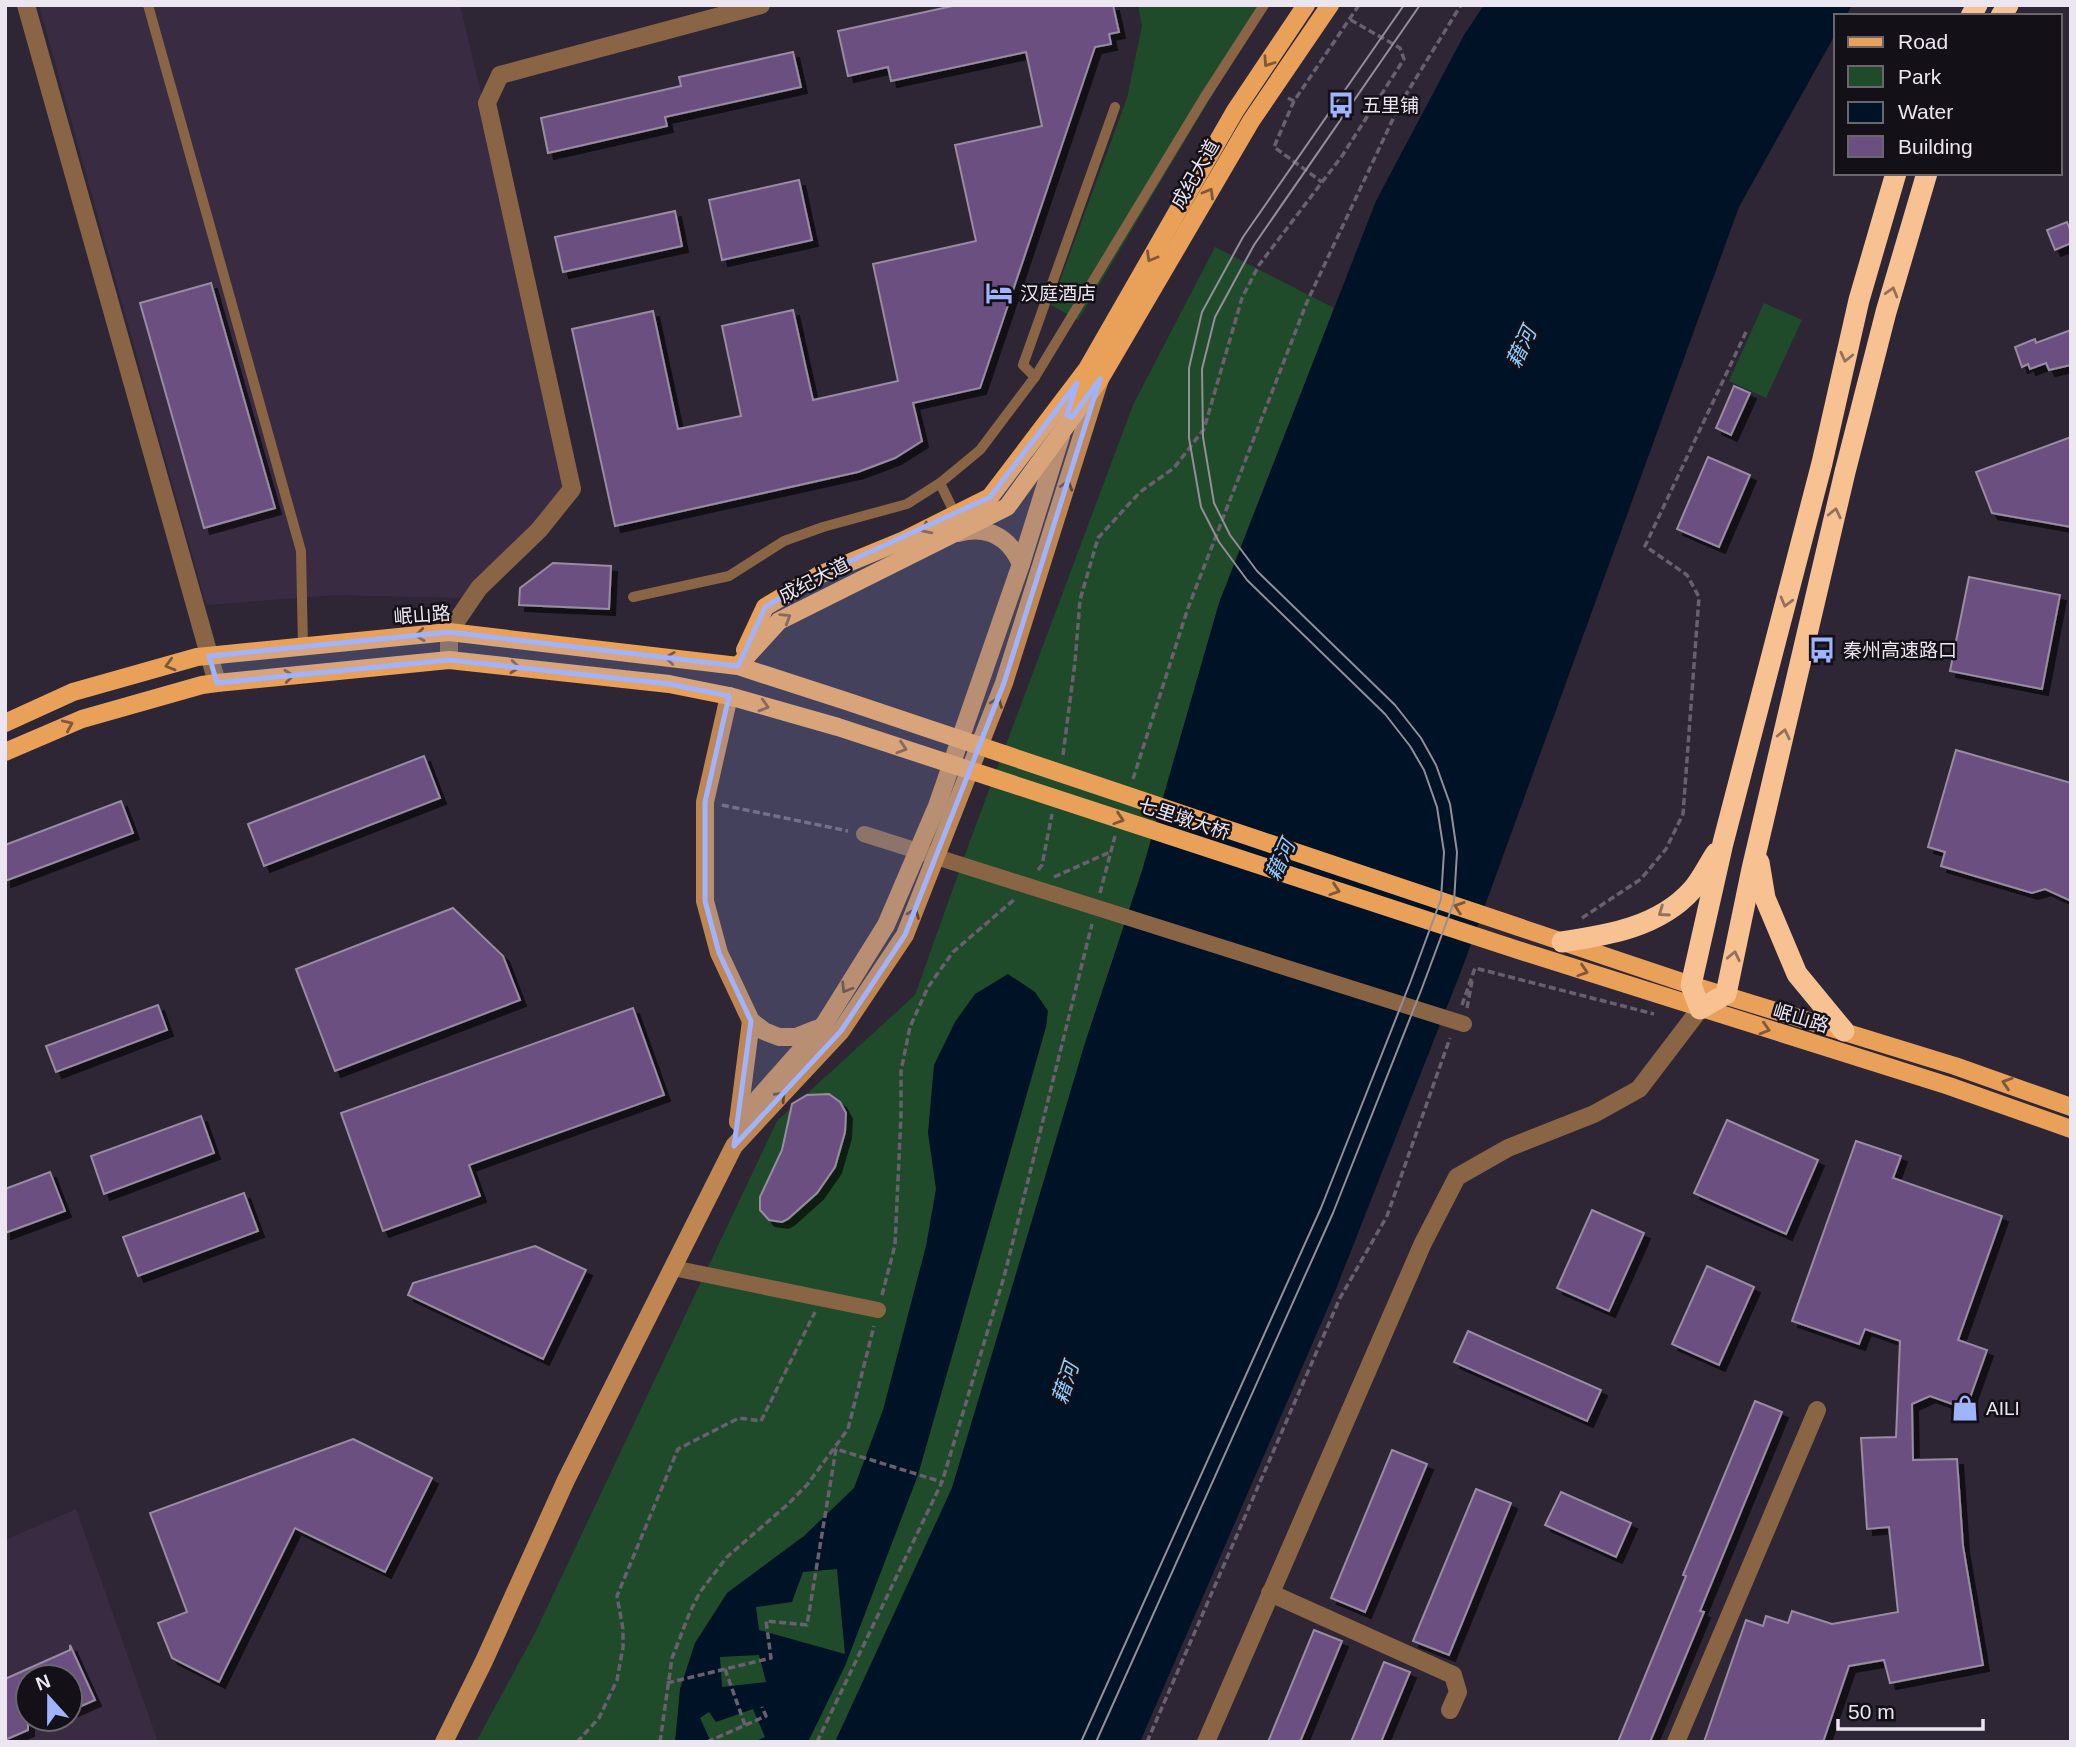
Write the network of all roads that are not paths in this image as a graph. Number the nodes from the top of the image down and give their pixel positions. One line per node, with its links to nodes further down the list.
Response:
1 (26, 5): 21 (street)
2 (148, 5): 20 (lane)
3 (761, 5): 19 (street)
4 (1264, 5): 10 (lane)
5 (1306, 5): 12 (main road, 成纪大道, one-way to 12)
6 (1330, 5): 11 (main road, 成纪大道, one-way to 6)
7 (1115, 107): 10 (lane)
8 (1895, 175): 30 (highway, one-way to 30)
9 (1926, 175): 31 (highway, one-way to 9)
10 (1035, 377): 14 (lane)
11 (1100, 379): 13 (main road, 成纪大道); 45 (main road, one-way to 11)
12 (1077, 383): 13 (main road); 15 (main road, 成纪大道)
13 (1062, 431): 16 (main road, 成纪大道); 17 (main road)
14 (940, 483): 15 (lane); 18 (lane)
15 (955, 514): 23 (main road, 成纪大道, one-way to 23)
16 (955, 534): 17 (main road); 23 (main road, 成纪大道, one-way to 16)
17 (1021, 564): 39 (main road, one-way to 39)
18 (633, 597)
19 (449, 632): 20 (main road, 岷山路, one-way to 20); 22 (street); 23 (main road, 岷山路, one-way to 19)
20 (303, 647): 21 (main road, 岷山路)
21 (209, 656): 24 (street); 27 (main road, 岷山路, one-way to 27)
22 (449, 660): 24 (main road, one-way to 22); 25 (main road, one-way to 25)
23 (738, 666): 26 (main road, 岷山路)
24 (216, 683): 28 (main road, one-way to 24)
25 (729, 696): 34 (main road, 七里墩大桥, one-way to 34); 38 (main road)
26 (846, 701): 32 (main road, 七里墩大桥, one-way to 26)
27 (5, 723)
28 (5, 752)
29 (864, 834): 40 (street)
30 (1723, 843): 33 (highway, one-way to 33); 35 (highway)
31 (1757, 850): 36 (highway, one-way to 31); 41 (highway)
32 (1524, 929): 33 (main road, 岷山路)
33 (1557, 940): 35 (main road, 岷山路)
34 (1518, 950): 37 (main road, 岷山路, one-way to 37)
35 (1691, 985): 36 (main road, 岷山路); 37 (highway)
36 (1726, 994): 37 (highway); 41 (main road, 岷山路)
37 (1700, 1009): 44 (main road, 岷山路, one-way to 44); 49 (street)
38 (751, 1021): 39 (main road); 43 (main road)
39 (825, 1023): 43 (main road)
40 (1458, 1029)
41 (1844, 1031): 42 (main road, 岷山路, one-way to 41)
42 (2071, 1107)
43 (738, 1121): 45 (main road)
44 (2071, 1129)
45 (734, 1146): 46 (main road)
46 (673, 1268): 47 (street); 51 (main road)
47 (878, 1310)
48 (1817, 1410): 53 (street)
49 (1270, 1593): 50 (street); 52 (street)
50 (1450, 1710)
51 (444, 1742)
52 (1206, 1742)
53 (1676, 1742)

